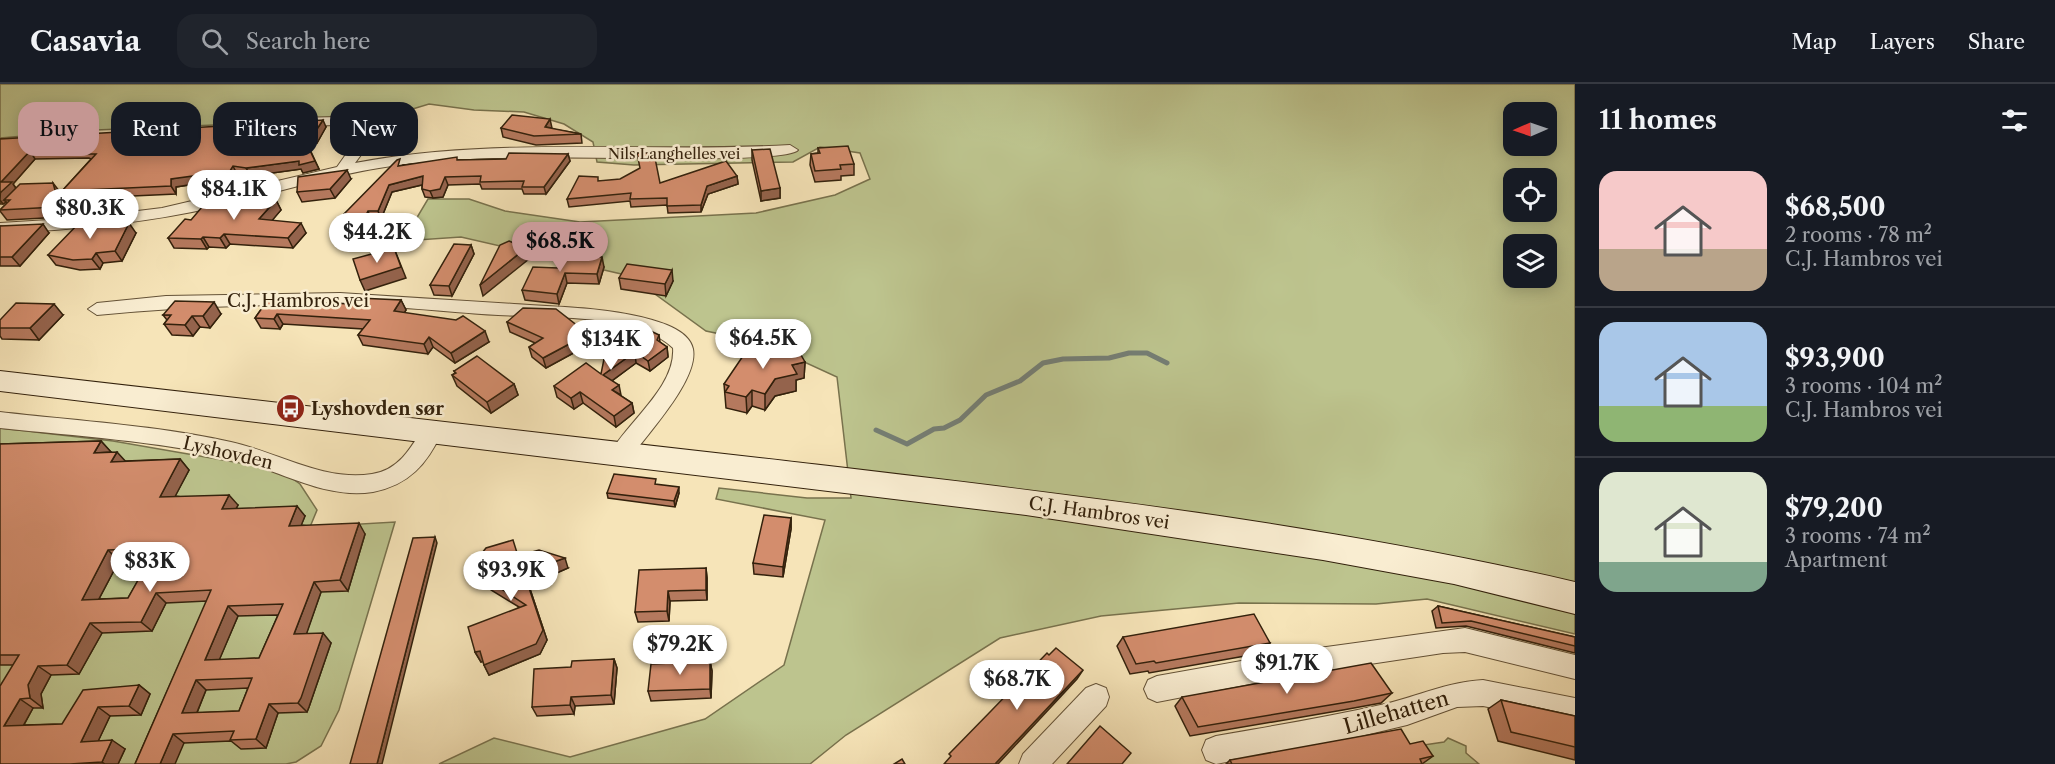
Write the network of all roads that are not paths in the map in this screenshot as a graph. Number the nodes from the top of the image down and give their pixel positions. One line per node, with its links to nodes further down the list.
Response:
1 (318, 122): 3 (street)
2 (790, 150): 3 (street, Nils Langhelles vei)
3 (343, 169): 4 (street, Nils Langhelles vei)
4 (0, 228)
5 (97, 309): 9 (street, C.J. Hambros vei)
6 (0, 381): 8 (main road, C.J. Hambros vei)
7 (0, 420): 8 (street, Lyshovden)
8 (431, 432): 9 (main road, C.J. Hambros vei)
9 (620, 455): 10 (main road, C.J. Hambros vei)
10 (1575, 598)
11 (1575, 668): 12 (street)
12 (1156, 689)
13 (1096, 697): 16 (street)
14 (1575, 711): 15 (street, Lillehatten)
15 (1216, 750)
16 (1033, 764)

